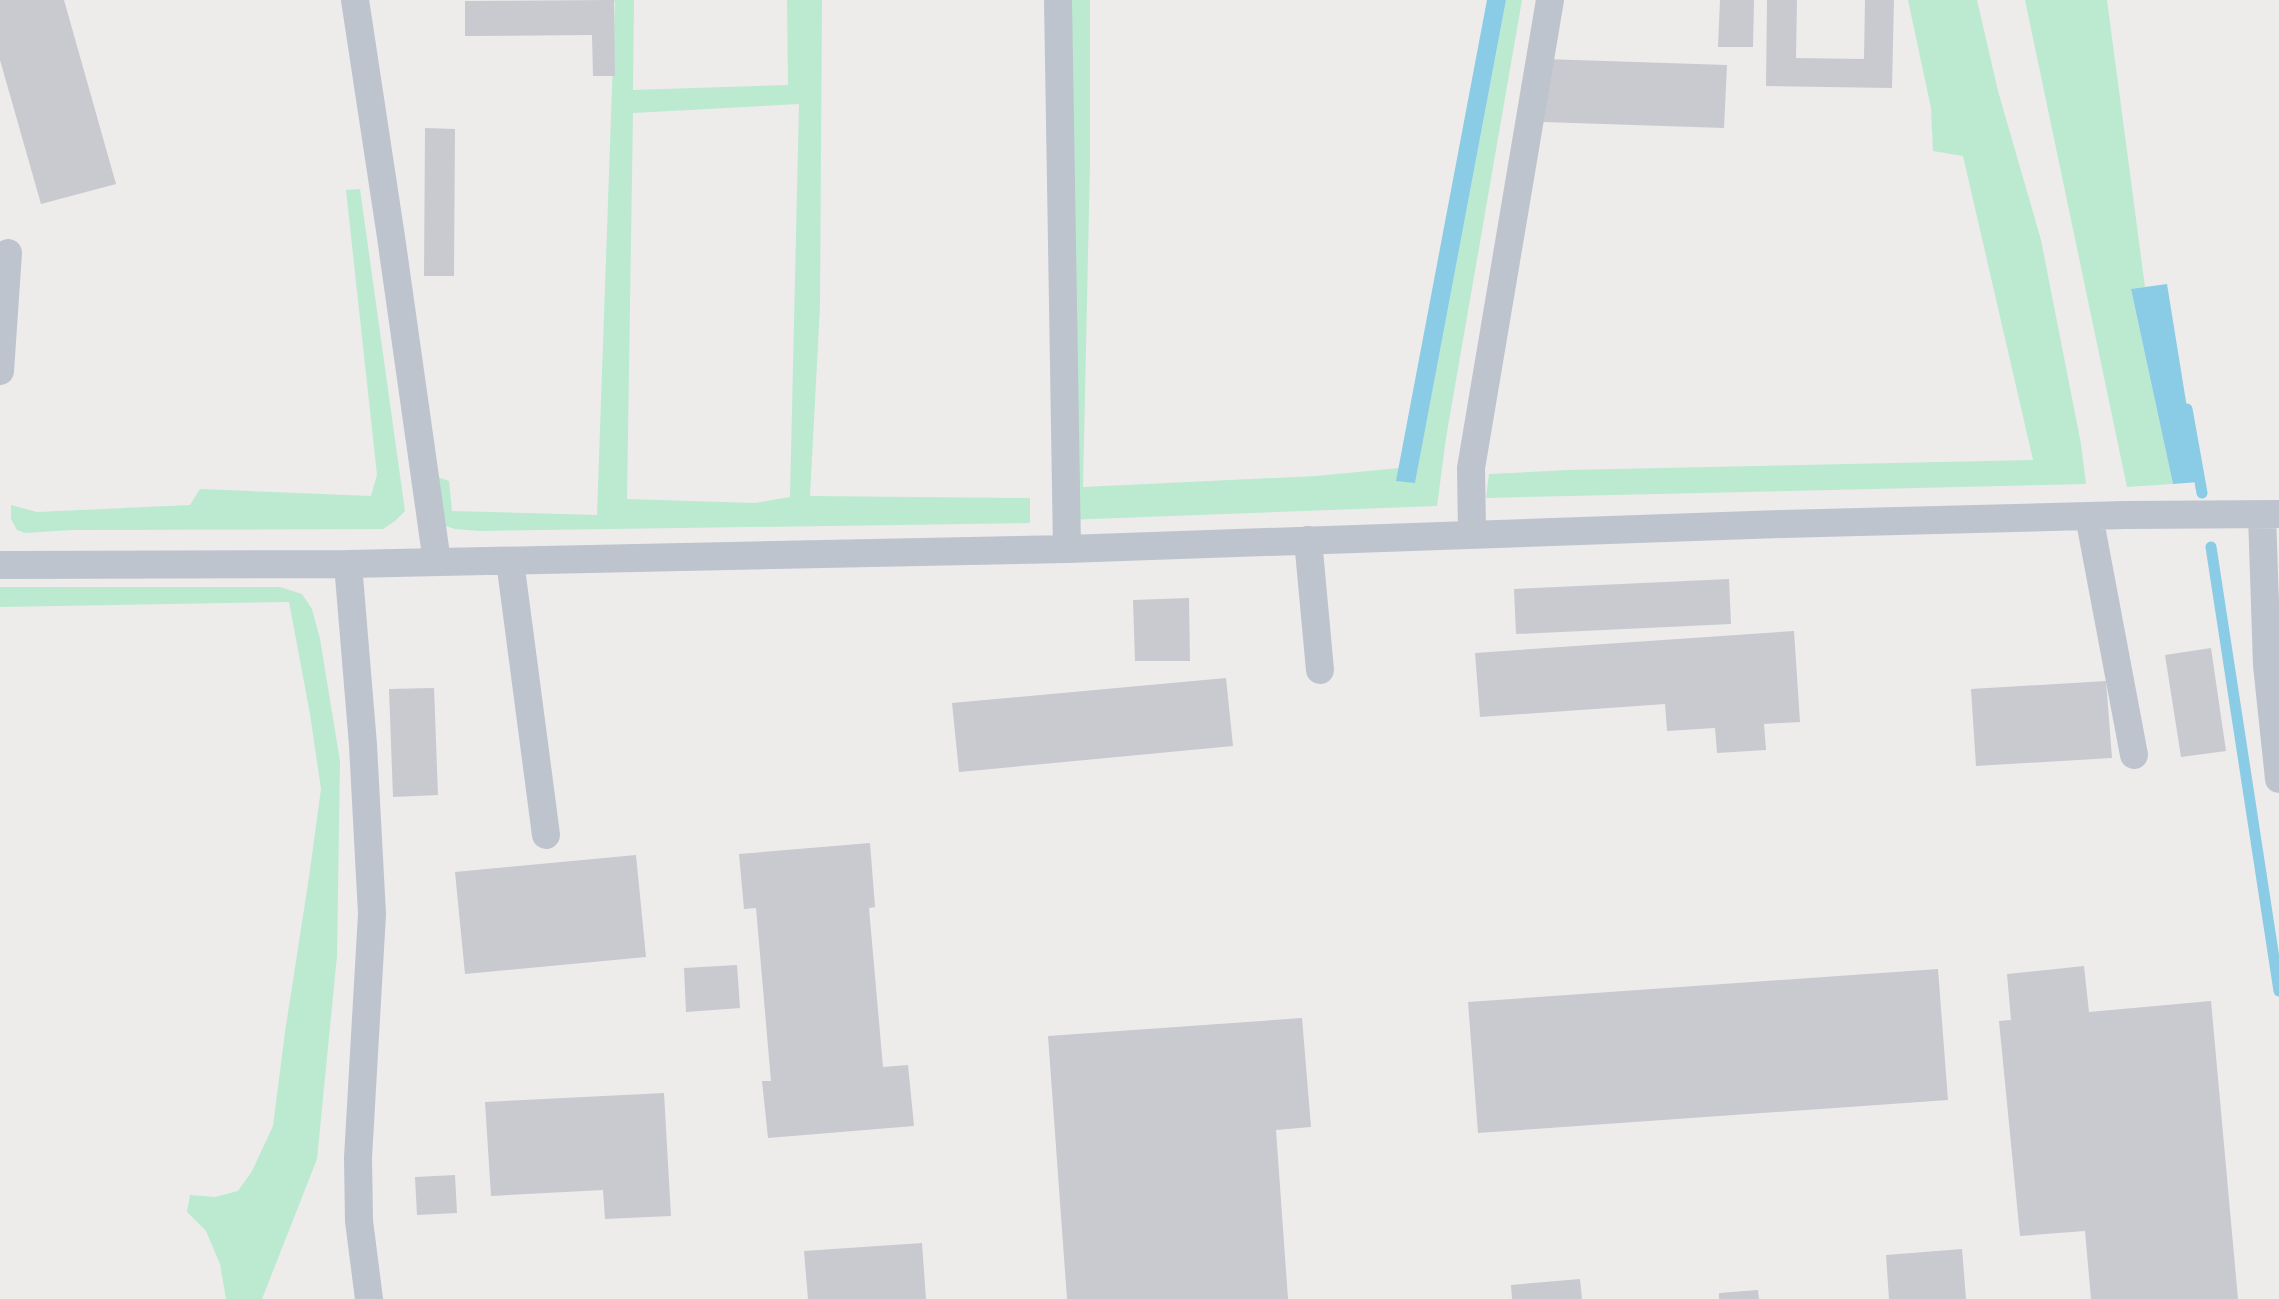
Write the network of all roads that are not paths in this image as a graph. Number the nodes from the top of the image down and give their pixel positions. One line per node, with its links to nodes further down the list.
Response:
1 (355, 0): 12 (street)
2 (1058, 0): 10 (street)
3 (1550, 0): 8 (street)
4 (8, 253): 5 (street)
5 (0, 371)
6 (2270, 514): 7 (street); 17 (street)
7 (2089, 516): 8 (street); 16 (street)
8 (1472, 533): 9 (street)
9 (1308, 540): 10 (street); 15 (street)
10 (1067, 549): 11 (street)
11 (510, 561): 12 (street); 18 (street)
12 (437, 562): 13 (street)
13 (348, 564): 14 (street); 19 (street)
14 (0, 565)
15 (1320, 670)
16 (2134, 755)
17 (2279, 779)
18 (546, 836)
19 (369, 1299)

